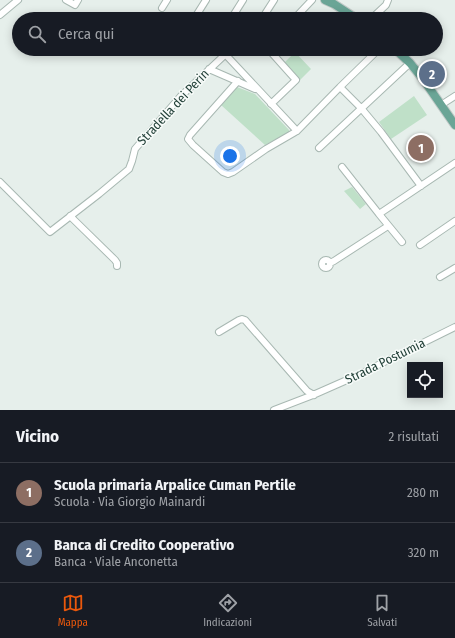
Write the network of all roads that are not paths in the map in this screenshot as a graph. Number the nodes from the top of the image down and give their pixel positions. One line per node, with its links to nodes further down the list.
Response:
1 (18, 0): 19 (street)
2 (66, 0): 3 (street)
3 (78, 0)
4 (167, 0): 12 (street)
5 (206, 0): 13 (street)
6 (243, 0): 14 (street)
7 (274, 0): 15 (street)
8 (312, 0): 16 (street)
9 (325, 0): 11 (main road)
10 (388, 0): 18 (street)
11 (336, 2): 17 (main road)
12 (162, 8)
13 (198, 12)
14 (235, 12)
15 (266, 12)
16 (301, 12)
17 (348, 12)
18 (378, 12)
19 (0, 15)
20 (223, 56): 26 (street, Stradella dei Perin)
21 (227, 56): 29 (street)
22 (274, 56): 31 (street)
23 (372, 56): 28 (street)
24 (402, 56): 25 (main road)
25 (410, 63): 32 (main road); 33 (street)
26 (209, 69): 27 (street); 42 (street, Stradella dei Perin)
27 (238, 81): 29 (street); 35 (street)
28 (340, 87): 33 (street); 35 (street)
29 (259, 91): 31 (street)
30 (455, 96): 32 (street)
31 (271, 104): 35 (street)
32 (441, 105): 34 (main road)
33 (361, 108): 36 (street); 40 (street)
34 (455, 125)
35 (297, 130)
36 (319, 148)
37 (455, 163): 40 (street)
38 (342, 168): 41 (street)
39 (0, 182): 42 (street, Stradella dei Perin)
40 (421, 186): 41 (street)
41 (379, 214): 44 (street)
42 (70, 216): 48 (street)
43 (455, 221): 46 (street)
44 (388, 226): 45 (street); 47 (street)
45 (402, 242)
46 (420, 245)
47 (330, 263)
48 (117, 266)
49 (455, 268): 50 (street)
50 (440, 277)
51 (455, 327): 53 (street, Strada Postumia)
52 (219, 332): 53 (street)
53 (314, 395): 54 (street, Strada Postumia)
54 (274, 410)

